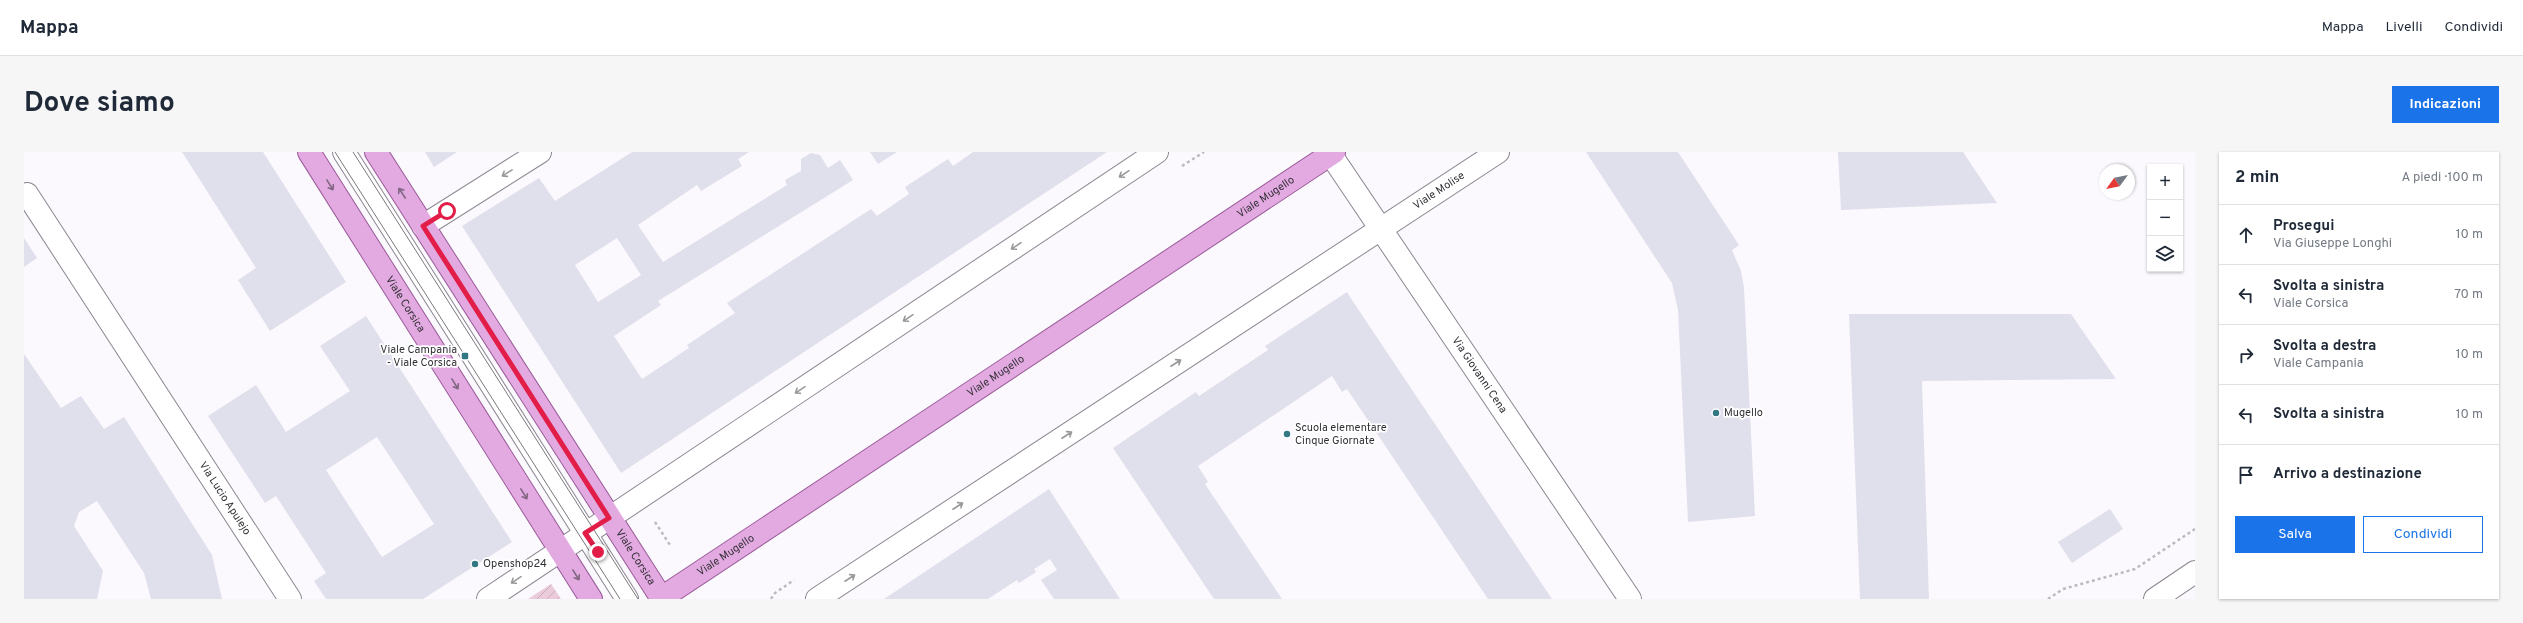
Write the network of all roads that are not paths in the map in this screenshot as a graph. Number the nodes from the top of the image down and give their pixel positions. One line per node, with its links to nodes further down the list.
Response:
1 (309, 152): 13 (main road, Viale Corsica, one-way to 13)
2 (344, 152): 12 (street)
3 (376, 152): 9 (main road, Viale Corsica, one-way to 3)
4 (540, 152): 9 (street, one-way to 9)
5 (1157, 152): 11 (street, one-way to 11)
6 (1498, 152): 10 (street, Viale Molise)
7 (1331, 153): 10 (street, Via Giovanni Cena); 19 (main road, Viale Mugello)
8 (27, 194): 15 (street, Via Lucio Apulejo)
9 (423, 226): 11 (main road, Viale Corsica)
10 (1380, 229): 20 (street, one-way to 10); 21 (street, Via Giovanni Cena)
11 (609, 518): 12 (street); 19 (main road, Viale Corsica)
12 (585, 533): 13 (street); 18 (street)
13 (560, 550): 16 (street, one-way to 16); 17 (main road, Viale Corsica, one-way to 17)
14 (2195, 572): 22 (street)
15 (290, 599)
16 (488, 599)
17 (591, 599)
18 (627, 599)
19 (661, 599)
20 (817, 599)
21 (1630, 599)
22 (2155, 599)

